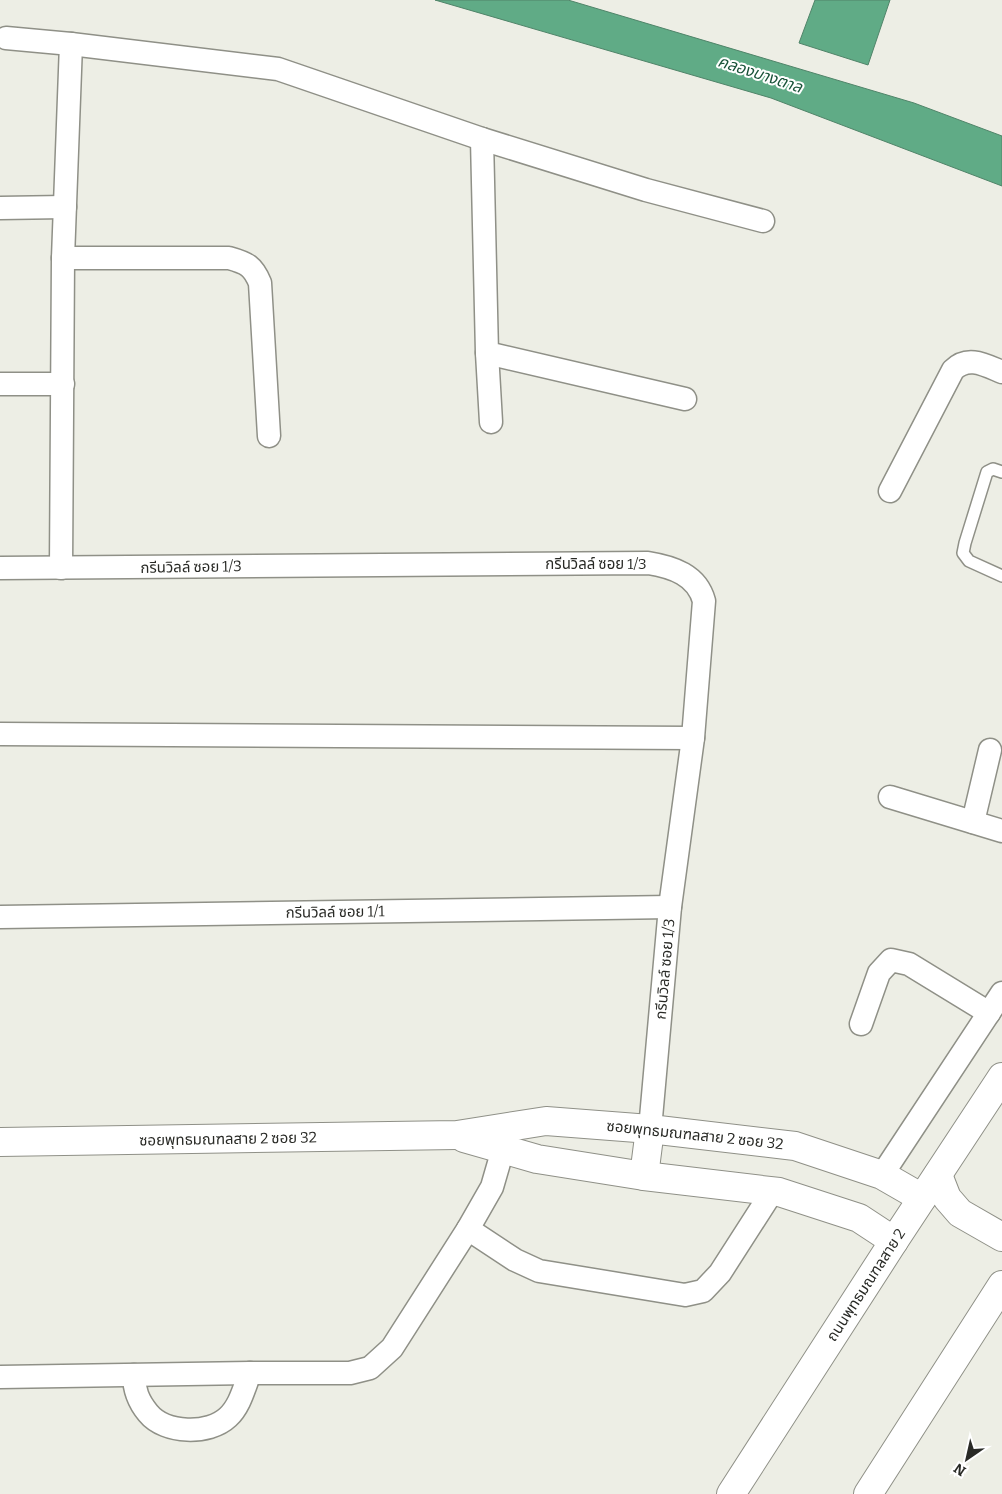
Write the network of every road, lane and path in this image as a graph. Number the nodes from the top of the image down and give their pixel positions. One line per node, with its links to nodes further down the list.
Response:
1 (6, 38): 2 (street)
2 (72, 44): 3 (street); 4 (street)
3 (482, 139): 6 (street); 8 (street)
4 (65, 207): 5 (street); 7 (street)
5 (0, 208)
6 (763, 221)
7 (64, 258): 11 (street); 14 (street)
8 (487, 353): 12 (street); 13 (street)
9 (1002, 372): 16 (street)
10 (0, 384): 11 (street)
11 (64, 384): 18 (street)
12 (685, 399)
13 (491, 422)
14 (269, 436)
15 (1002, 472): 19 (lane)
16 (890, 491)
17 (0, 568): 18 (street, กรีนวิลล์ ซอย 1/3)
18 (61, 568): 21 (street, กรีนวิลล์ ซอย 1/3)
19 (1002, 576)
20 (0, 734): 21 (street)
21 (693, 738): 26 (street, กรีนวิลล์ ซอย 1/3)
22 (990, 750): 24 (street)
23 (890, 797): 24 (street)
24 (973, 822): 25 (street)
25 (1002, 831)
26 (670, 906): 27 (street, กรีนวิลล์ ซอย 1/1); 32 (street, กรีนวิลล์ ซอย 1/3)
27 (0, 917)
28 (1002, 993): 29 (street)
29 (989, 1014): 30 (street); 36 (street)
30 (861, 1024)
31 (1002, 1078): 37 (street, ถนนพุทธมณฑลสาย 2)
32 (650, 1128): 33 (street, ซอยพุทธมณฑลสาย 2 ซอย 32); 36 (street, ซอยพุทธมณฑลสาย 2 ซอย 32); 38 (street)
33 (457, 1136): 34 (street, ซอยพุทธมณฑลสาย 2 ซอย 32); 35 (street, ซอยพุทธมณฑลสาย 2 ซอย 32)
34 (0, 1142)
35 (504, 1149): 38 (street, ซอยพุทธมณฑลสาย 2 ซอย 32); 41 (street)
36 (882, 1175): 40 (street, ซอยพุทธมณฑลสาย 2 ซอย 32)
37 (938, 1175): 40 (street, ถนนพุทธมณฑลสาย 2); 42 (street)
38 (644, 1176): 39 (street, ซอยพุทธมณฑลสาย 2 ซอย 32)
39 (772, 1192): 41 (street); 43 (street, ซอยพุทธมณฑลสาย 2 ซอย 32)
40 (922, 1198): 43 (street, ถนนพุทธมณฑลสาย 2)
41 (468, 1229): 45 (street)
42 (1002, 1237)
43 (894, 1241): 48 (street, ถนนพุทธมณฑลสาย 2)
44 (1002, 1285): 49 (street)
45 (250, 1373): 46 (street); 46 (street)
46 (134, 1375): 47 (street)
47 (0, 1377)
48 (731, 1494)
49 (868, 1494)

